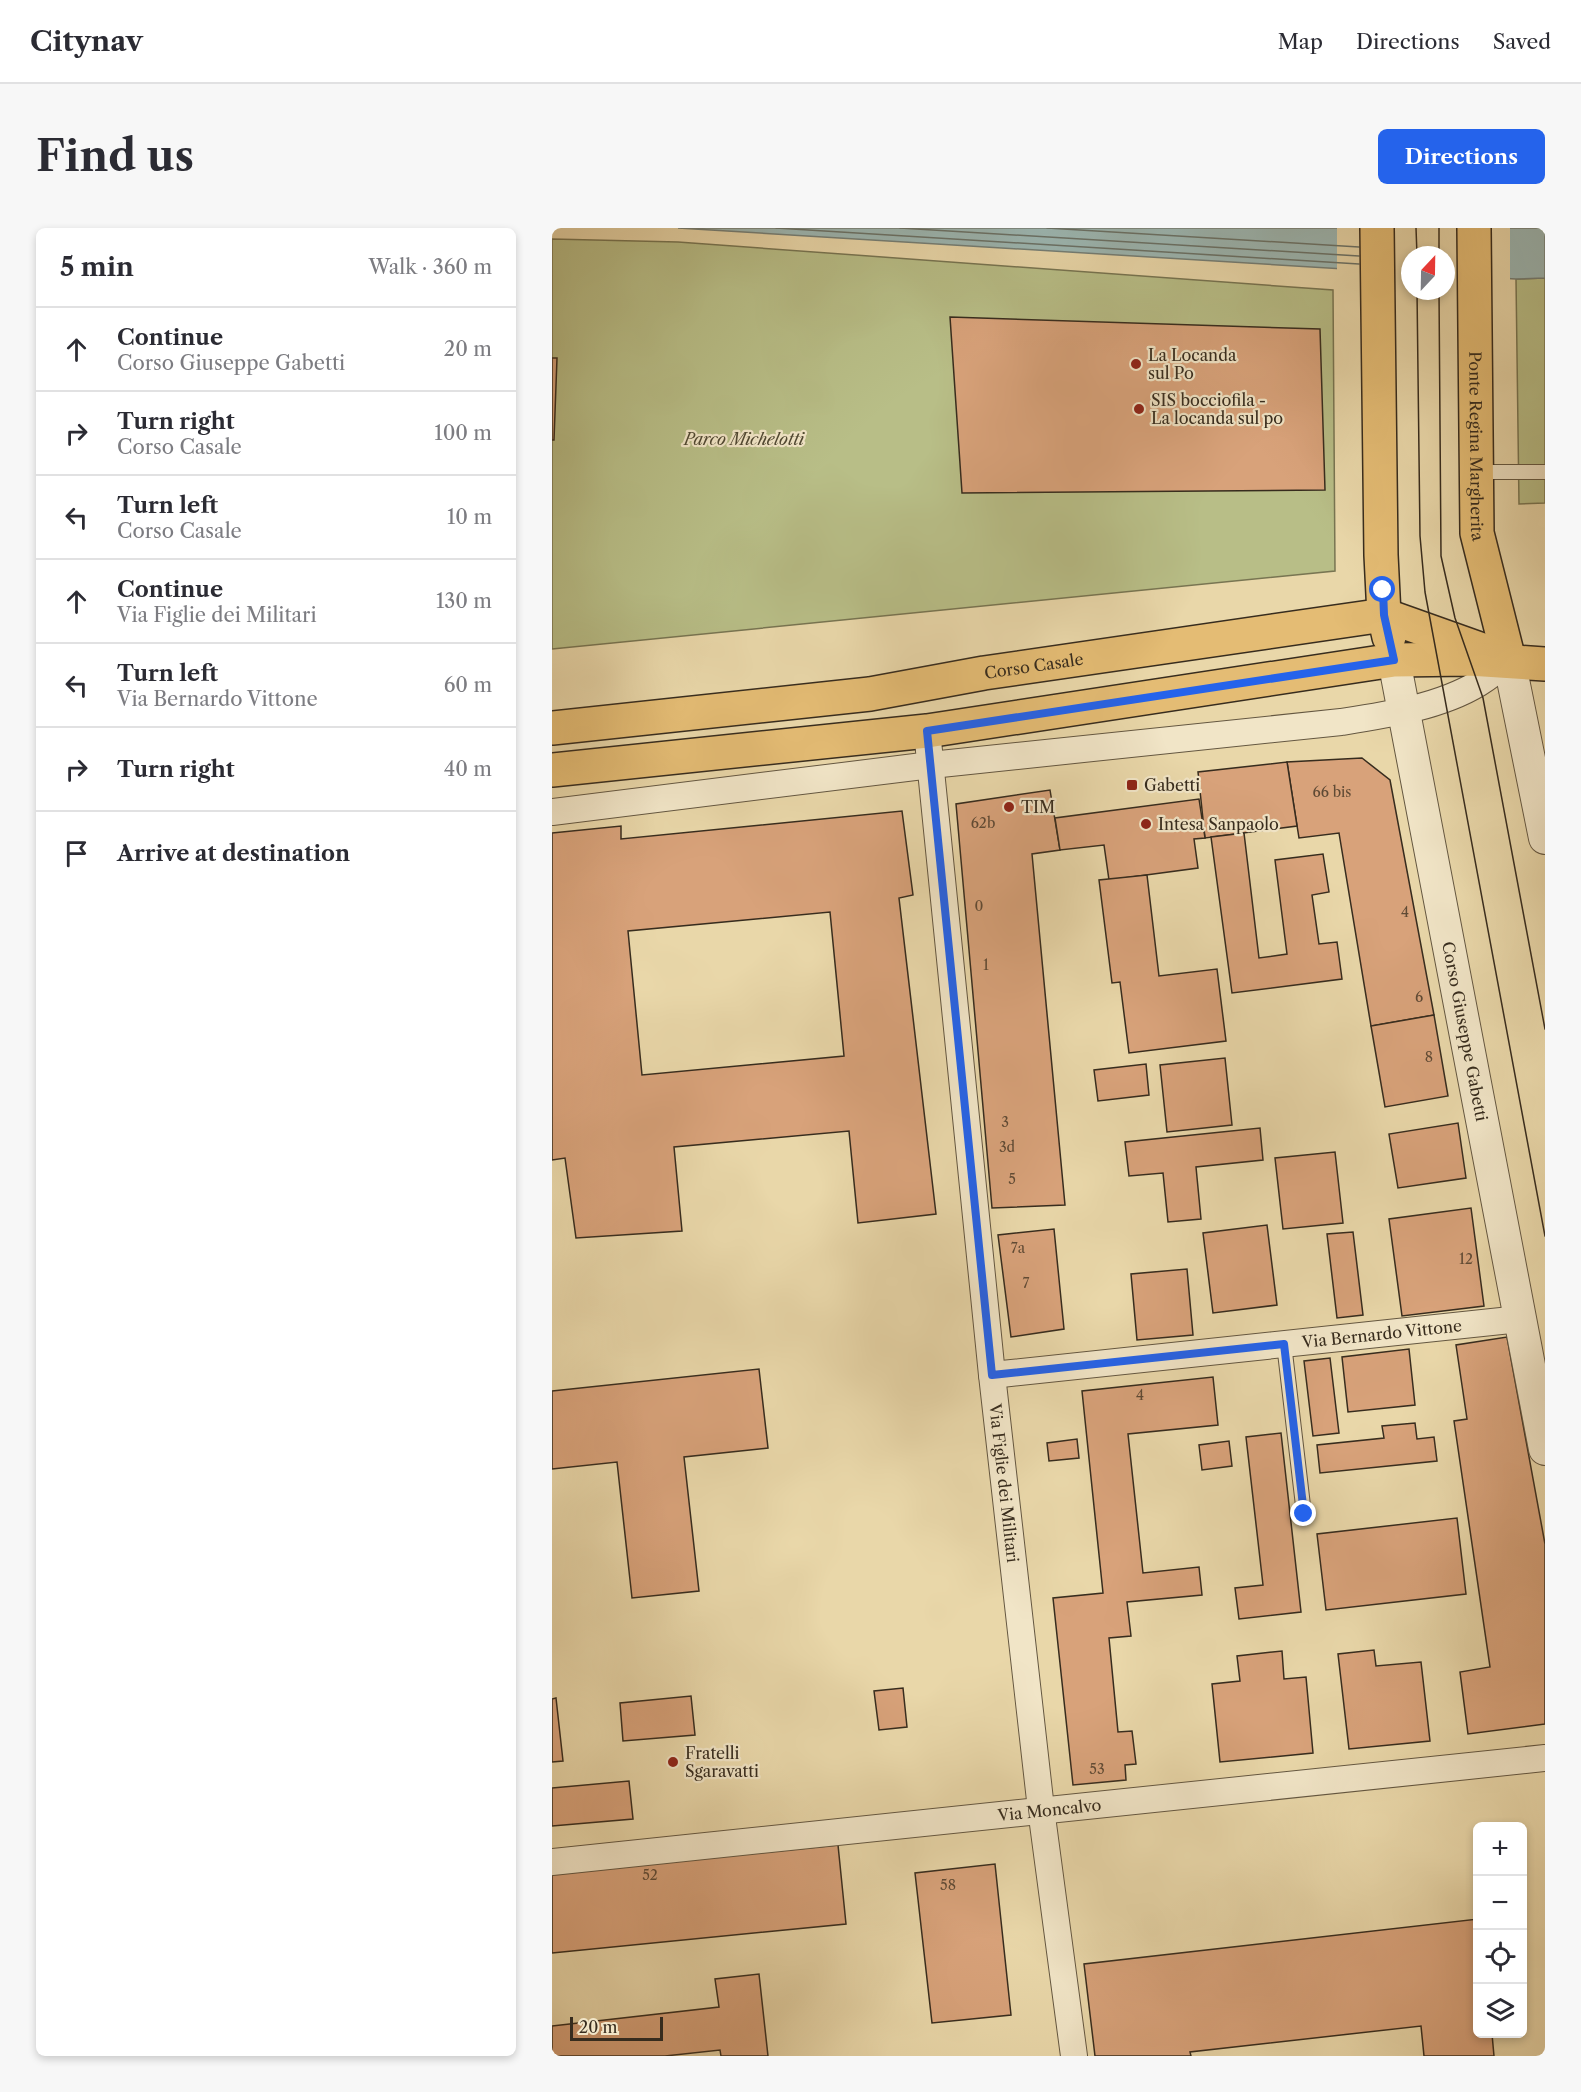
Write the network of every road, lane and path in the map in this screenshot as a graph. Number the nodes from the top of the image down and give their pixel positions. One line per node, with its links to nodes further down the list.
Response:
1 (1377, 228): 5 (main road)
2 (1474, 228): 3 (main road, Ponte Regina Margherita)
3 (1475, 472): 4 (lane); 7 (main road, Ponte Regina Margherita)
4 (1545, 472)
5 (1384, 615): 6 (main road, Corso Giuseppe Gabetti); 7 (main road, Corso Casale); 10 (main road, Corso Casale)
6 (1394, 660): 7 (main road, Corso Casale); 9 (street, Corso Giuseppe Gabetti); 11 (main road, Corso Casale)
7 (1509, 660): 8 (main road, Corso Casale); 9 (street); 15 (street)
8 (1545, 664)
9 (1404, 712): 12 (street); 16 (street, Corso Giuseppe Gabetti)
10 (552, 728)
11 (927, 731): 12 (street); 13 (main road, Corso Casale)
12 (931, 765): 14 (street); 18 (street, Via Figlie dei Militari)
13 (552, 770)
14 (552, 812)
15 (1543, 819)
16 (1520, 1319): 17 (street, Via Bernardo Vittone); 19 (street, Corso Giuseppe Gabetti)
17 (1284, 1344): 18 (street, Via Bernardo Vittone); 20 (lane)
18 (992, 1375): 22 (street, Via Figlie dei Militari)
19 (1545, 1449)
20 (1304, 1514)
21 (1545, 1758): 22 (street, Via Moncalvo)
22 (1041, 1809): 23 (street, Via Moncalvo); 24 (street, Via Figlie dei Militari)
23 (552, 1862)
24 (1074, 2056)

